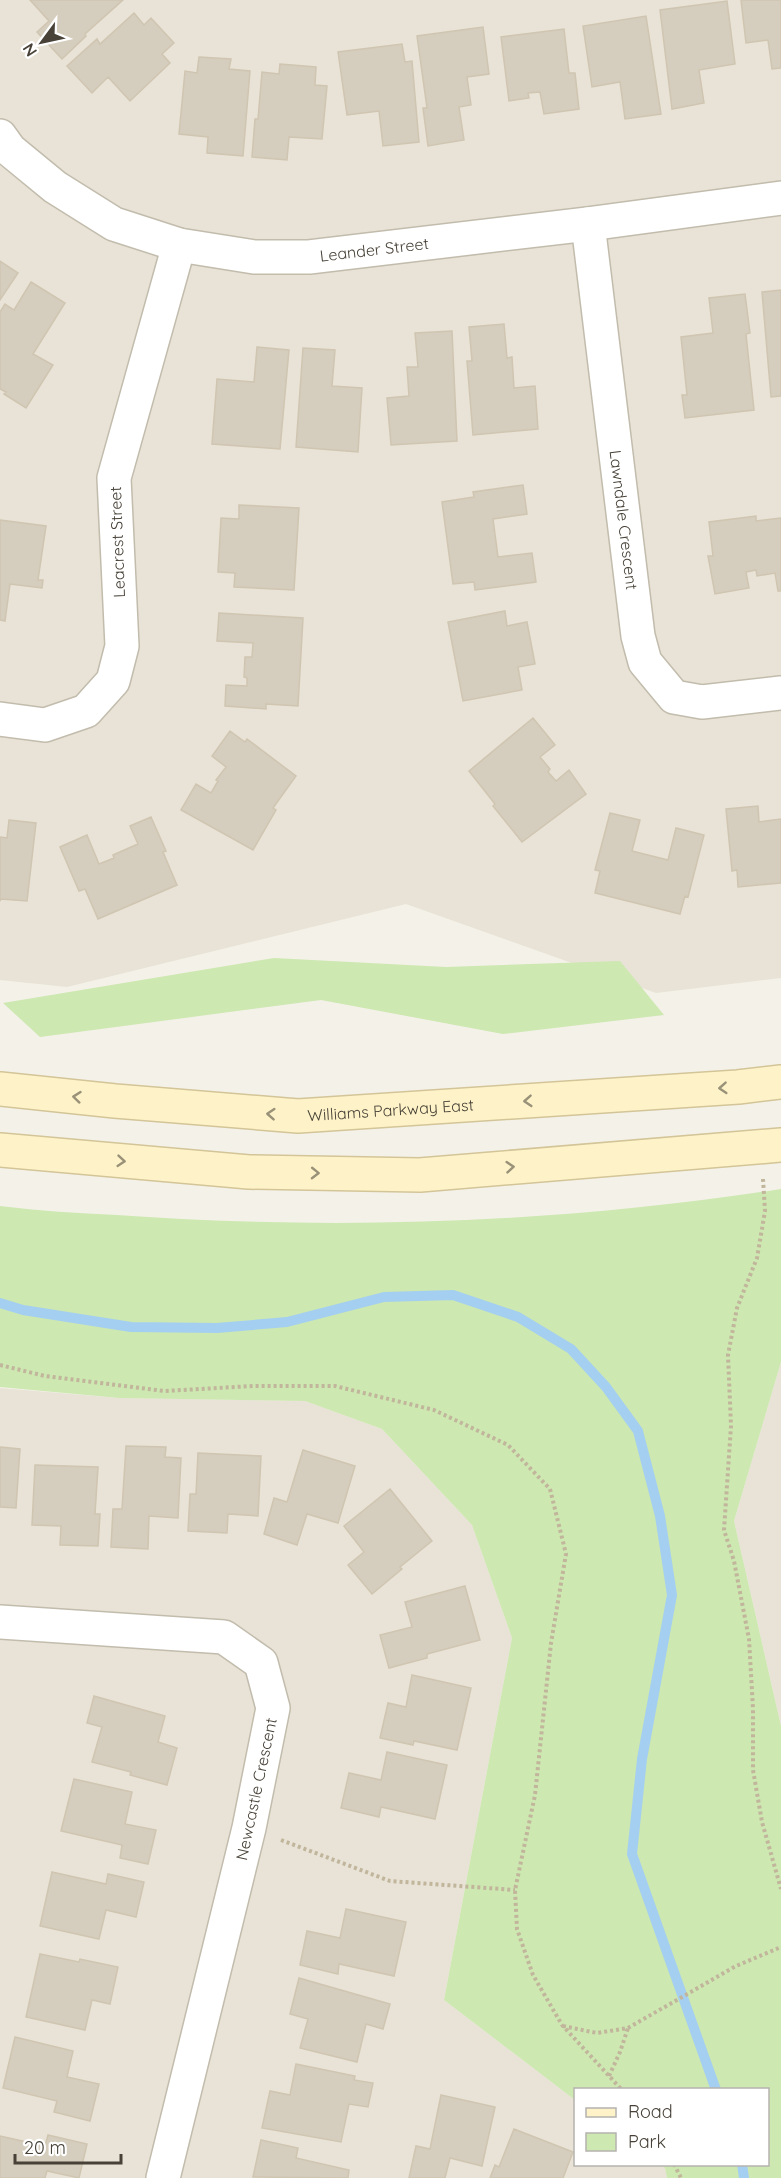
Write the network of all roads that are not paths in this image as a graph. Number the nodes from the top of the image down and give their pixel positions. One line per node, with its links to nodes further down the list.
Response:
1 (0, 136): 4 (street, Leander Street)
2 (781, 198): 3 (street, Leander Street)
3 (588, 224): 4 (street, Leander Street); 5 (street, Lawndale Crescent)
4 (180, 245): 6 (street, Leacrest Street)
5 (781, 693)
6 (0, 719)
7 (781, 1082): 8 (main road, Williams Parkway East, one-way to 8)
8 (0, 1089)
9 (770, 1146): 10 (main road, one-way to 9)
10 (0, 1150)
11 (0, 1622): 12 (street, Newcastle Crescent)
12 (163, 2178)

